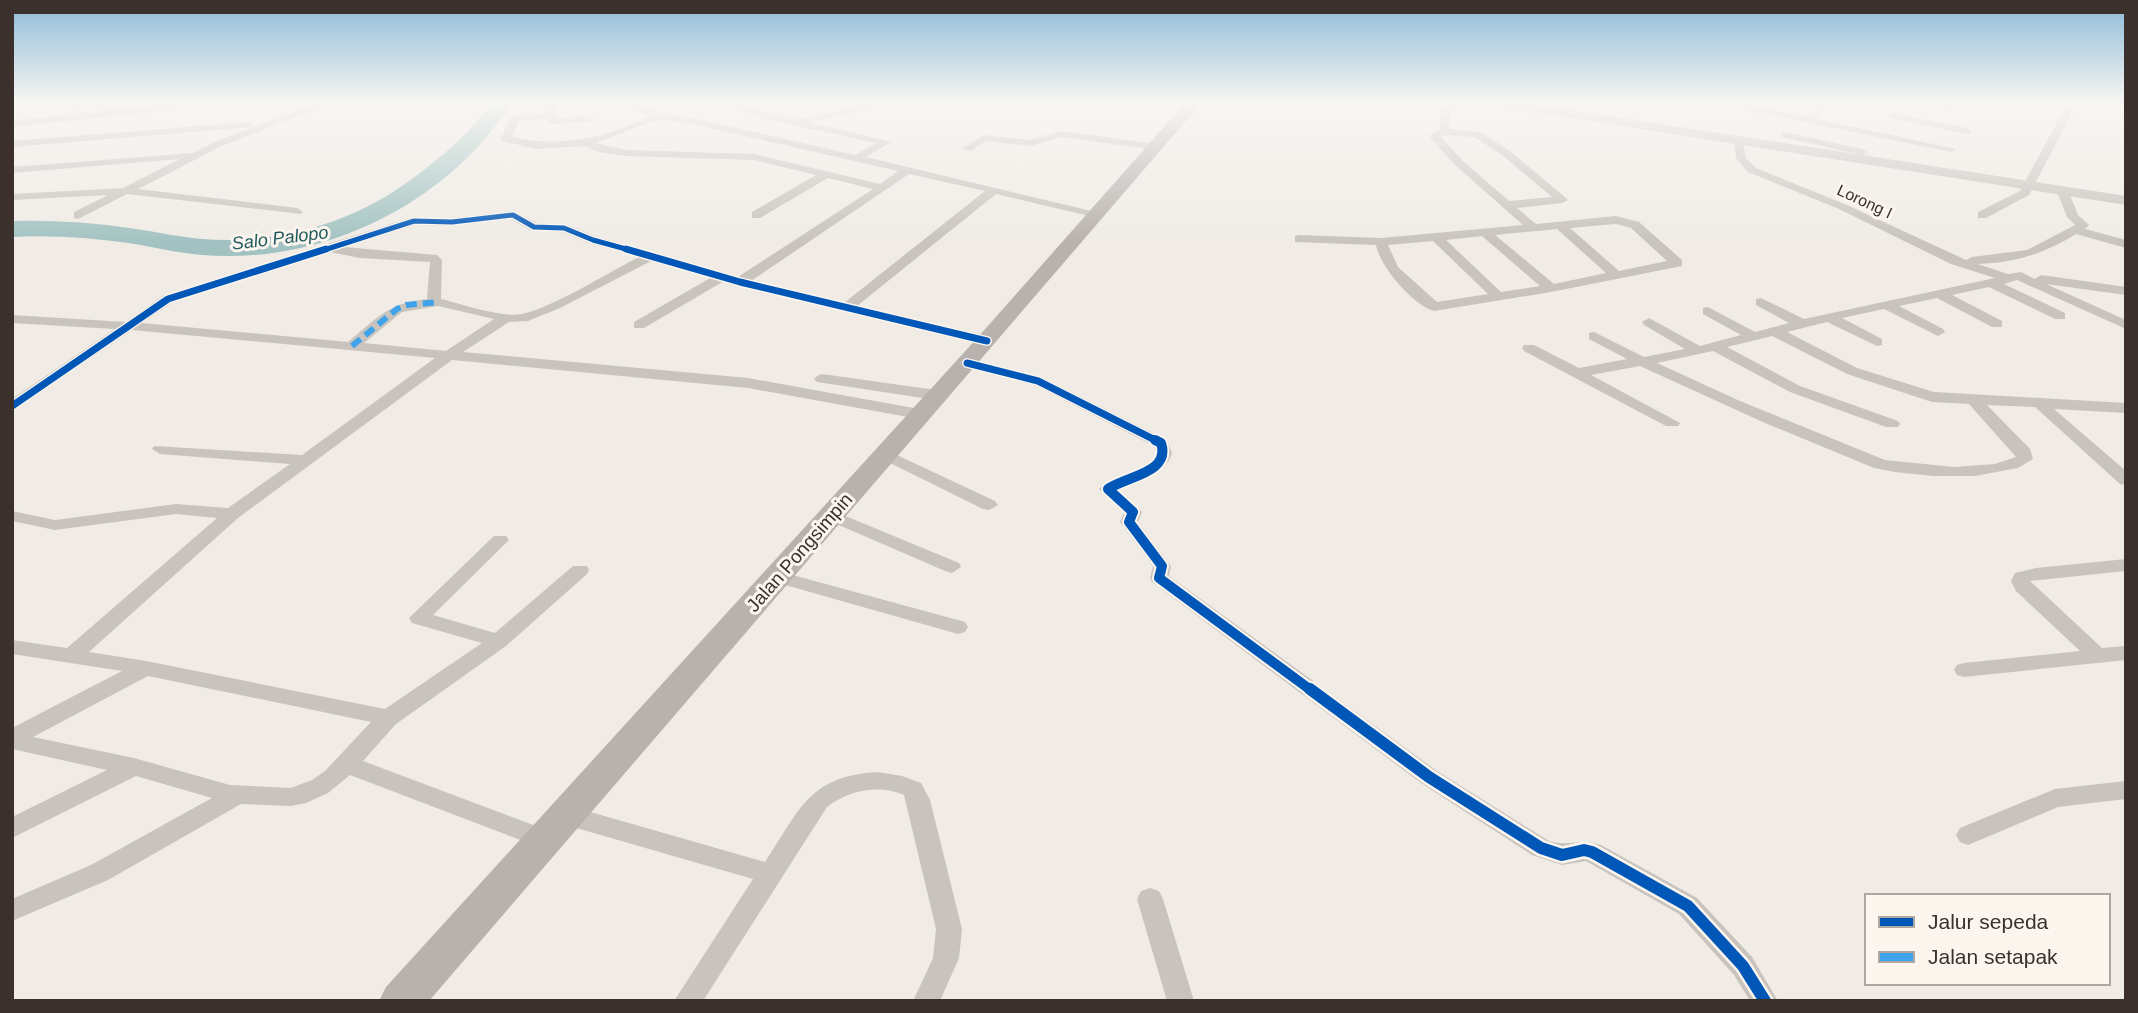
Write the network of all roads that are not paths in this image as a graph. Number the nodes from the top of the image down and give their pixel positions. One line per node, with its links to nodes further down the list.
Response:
1 (209, 149): 13 (street)
2 (601, 149): 18 (street)
3 (816, 149): 15 (street)
4 (873, 149): 15 (street)
5 (1154, 149): 28 (main road, Jalan Pongsimpin)
6 (1446, 149): 26 (street)
7 (1500, 149): 26 (street)
8 (1739, 149): 42 (street, Lorong I)
9 (1810, 149): 14 (street)
10 (1838, 149): 14 (street)
11 (1864, 149): 14 (street)
12 (2049, 149): 20 (street)
13 (198, 154): 16 (street); 22 (street)
14 (1859, 155): 20 (street)
15 (857, 158): 17 (street)
16 (12, 170)
17 (908, 170): 19 (street); 21 (street)
18 (826, 174): 19 (street); 30 (street)
19 (880, 187): 46 (street)
20 (2029, 188): 23 (street); 31 (street)
21 (994, 190): 28 (street); 55 (street)
22 (127, 191): 24 (street); 27 (street); 29 (street)
23 (2063, 192): 25 (street); 34 (street)
24 (12, 197)
25 (2126, 201)
26 (1506, 205): 33 (street)
27 (297, 212)
28 (1098, 214): 76 (main road, Jalan Pongsimpin)
29 (78, 215)
30 (757, 215)
31 (1982, 215)
32 (1562, 226): 33 (street); 43 (street); 43 (street)
33 (1533, 228): 35 (street)
34 (2074, 230): 39 (street); 42 (street)
35 (1485, 233): 36 (street); 48 (street)
36 (1436, 237): 38 (street); 51 (street)
37 (1299, 239): 38 (street)
38 (1381, 242): 51 (street)
39 (2126, 244)
40 (326, 247): 41 (street); 52 (street); 66 (street)
41 (653, 255): 44 (street); 59 (street)
42 (1955, 261): 45 (street, Lorong I)
43 (1616, 275): 48 (street)
44 (722, 277): 46 (street); 64 (street)
45 (2013, 277): 47 (street); 49 (street); 65 (street)
46 (740, 282): 55 (street)
47 (1991, 283): 50 (street); 57 (street)
48 (1551, 288): 51 (street)
49 (2126, 291)
50 (1938, 294): 54 (street); 63 (street)
51 (1499, 297)
52 (438, 302): 59 (street); 72 (street)
53 (1761, 302): 62 (street)
54 (1886, 305): 58 (street); 68 (street)
55 (847, 307): 76 (street)
56 (1708, 311): 70 (street)
57 (2060, 316)
58 (1829, 317): 62 (street); 71 (street)
59 (506, 318): 77 (street)
60 (12, 319): 66 (street)
61 (1649, 322): 75 (street)
62 (1801, 324): 67 (street)
63 (1997, 324)
64 (639, 325)
65 (2126, 325)
66 (131, 326): 72 (street); 81 (street)
67 (1774, 331): 70 (street); 82 (street)
68 (1938, 332)
69 (1594, 336): 78 (street)
70 (1753, 336): 73 (street)
71 (1878, 342)
72 (352, 346): 77 (street)
73 (1716, 347): 75 (street); 88 (street)
74 (1529, 348): 79 (street)
75 (1699, 351): 78 (street)
76 (977, 352): 84 (main road, Jalan Pongsimpin); 127 (street)
77 (449, 355): 84 (street); 91 (street)
78 (1640, 361): 79 (street); 82 (street)
79 (1576, 373): 87 (street)
80 (822, 379): 84 (street)
81 (20, 396): 85 (street)
82 (1974, 400): 83 (street)
83 (2040, 404): 86 (street); 92 (street)
84 (927, 405): 90 (main road, Jalan Pongsimpin)
85 (12, 406)
86 (2126, 408)
87 (1672, 423)
88 (1892, 424)
89 (160, 449): 91 (street)
90 (884, 454): 93 (street); 95 (main road, Jalan Pongsimpin)
91 (304, 460): 94 (street)
92 (2126, 480)
93 (989, 505)
94 (232, 514): 96 (street); 106 (street)
95 (831, 515): 99 (street); 101 (main road, Jalan Pongsimpin)
96 (12, 516)
97 (500, 540): 103 (street)
98 (2126, 565): 107 (street)
99 (952, 567)
100 (580, 570): 103 (street)
101 (778, 577): 102 (street); 116 (main road, Jalan Pongsimpin)
102 (958, 627)
103 (499, 640): 110 (street)
104 (12, 647): 106 (street)
105 (2126, 653): 107 (street)
106 (71, 656): 108 (street)
107 (2098, 656): 109 (street)
108 (146, 667): 110 (street); 111 (street)
109 (1964, 670)
110 (388, 718): 112 (street)
111 (12, 740): 113 (street)
112 (346, 764): 115 (street); 119 (street)
113 (134, 767): 115 (street); 117 (street)
114 (2126, 790): 118 (street)
115 (237, 795): 122 (street)
116 (566, 815): 119 (main road, Jalan Pongsimpin); 120 (street)
117 (12, 828)
118 (1968, 835)
119 (544, 839): 123 (main road, Jalan Pongsimpin)
120 (772, 874): 124 (street); 125 (street)
121 (1150, 899): 126 (street)
122 (12, 910)
123 (401, 1001)
124 (687, 1001)
125 (926, 1001)
126 (1181, 1001)
127 (1765, 1001)

